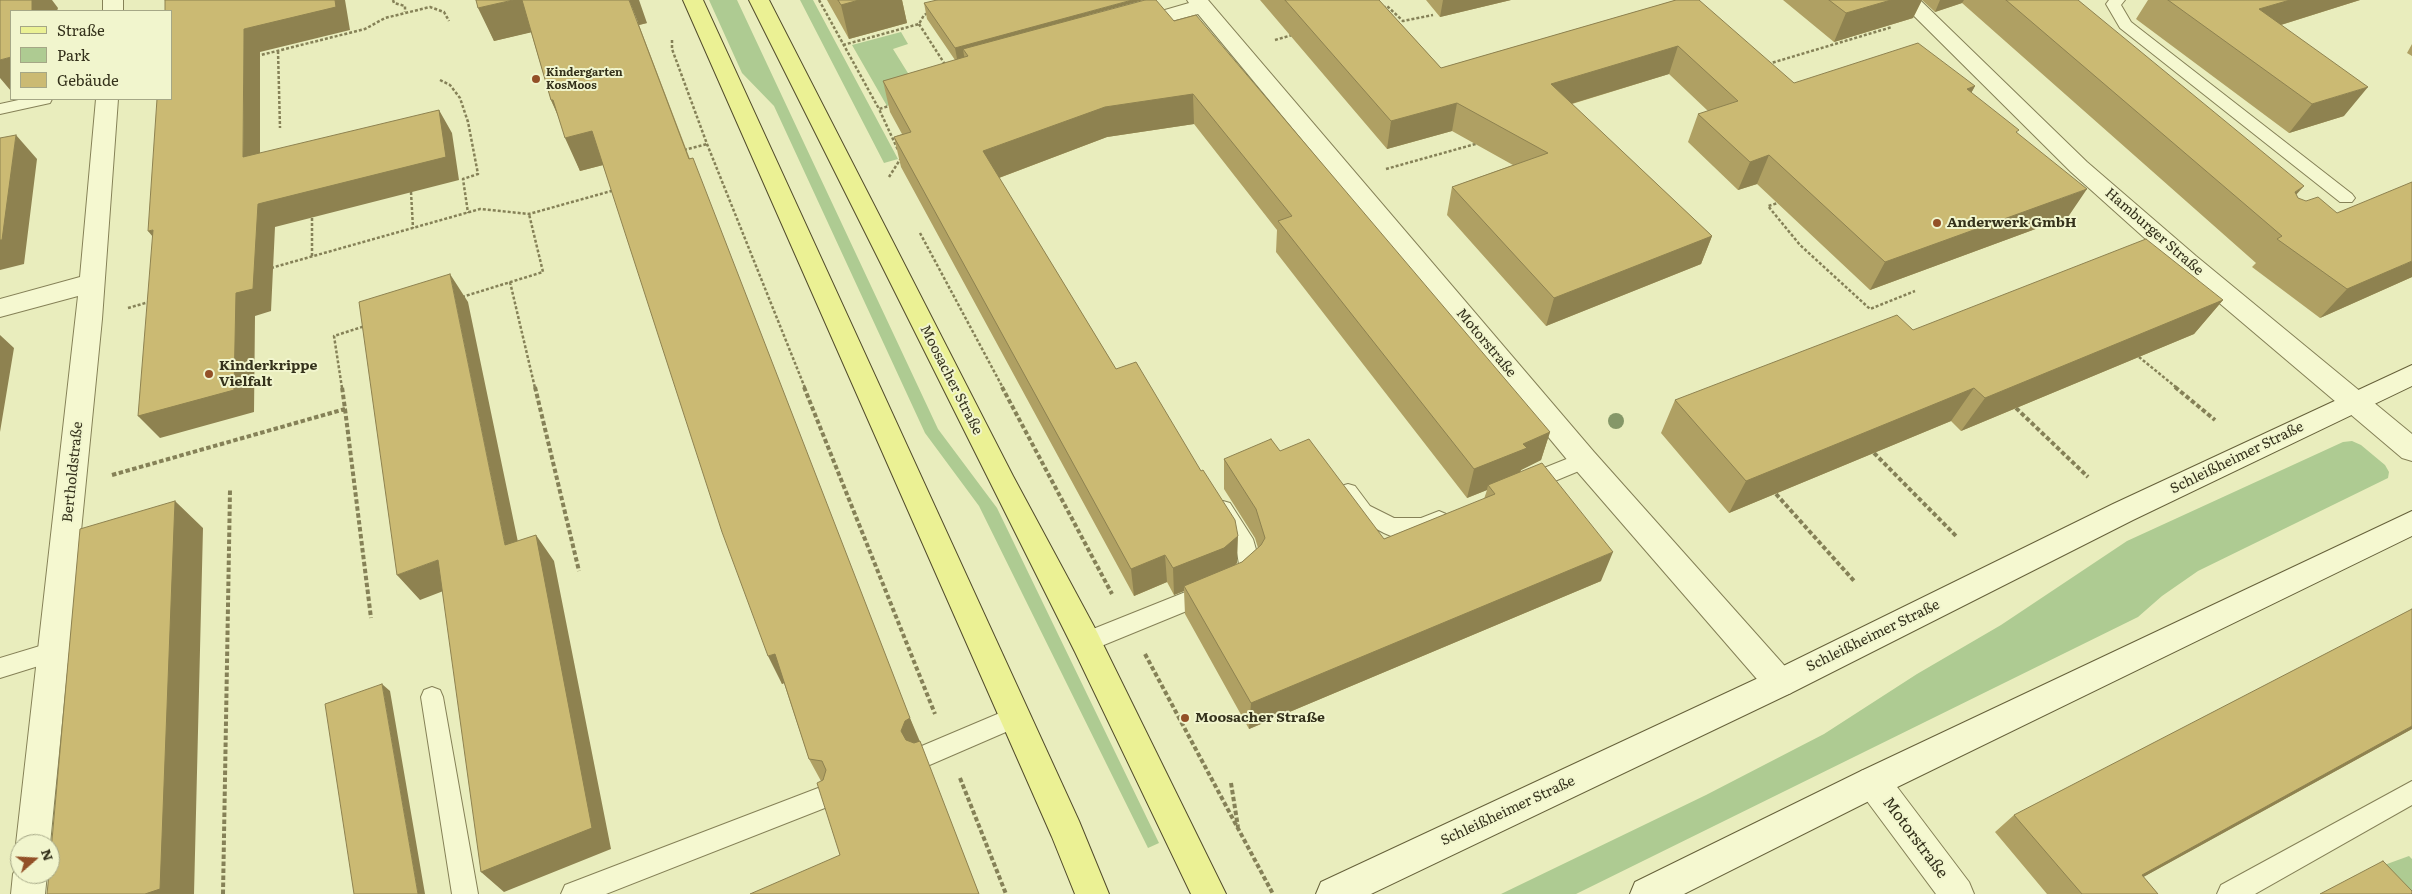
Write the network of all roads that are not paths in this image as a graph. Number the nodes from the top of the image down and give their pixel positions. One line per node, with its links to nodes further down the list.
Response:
1 (692, 0): 27 (main road)
2 (759, 0): 22 (main road, Moosacher Straße)
3 (1908, 0): 14 (street, Hamburger Straße)
4 (2118, 0): 10 (lane)
5 (1200, 3): 6 (street); 16 (street, Motorstraße)
6 (1114, 30)
7 (40, 100): 9 (lane)
8 (108, 100): 11 (street, Bertholdstraße)
9 (0, 109)
10 (2327, 205)
11 (92, 283): 12 (street); 23 (street, Bertholdstraße)
12 (0, 308)
13 (2412, 375): 14 (street, Schleißheimer Straße)
14 (2354, 402): 15 (street, Hamburger Straße); 25 (street, Schleißheimer Straße)
15 (2412, 450)
16 (1584, 460): 18 (lane); 25 (street, Motorstraße)
17 (1334, 474): 20 (lane)
18 (1510, 491)
19 (1215, 495): 22 (lane)
20 (1458, 512)
21 (2412, 523): 29 (street)
22 (1086, 642): 36 (main road, Moosacher Straße)
23 (54, 652): 24 (lane); 32 (street, Bertholdstraße)
24 (0, 668)
25 (1780, 683): 37 (street, Schleißheimer Straße)
26 (432, 697): 33 (lane)
27 (1014, 718): 28 (lane); 35 (main road)
28 (925, 756)
29 (1873, 782): 38 (street); 39 (street, Motorstraße)
30 (2412, 792): 40 (lane)
31 (826, 796): 34 (lane)
32 (34, 834)
33 (464, 894)
34 (574, 894)
35 (1092, 894)
36 (1209, 894)
37 (1333, 894)
38 (1647, 894)
39 (1957, 894)
40 (2230, 894)

